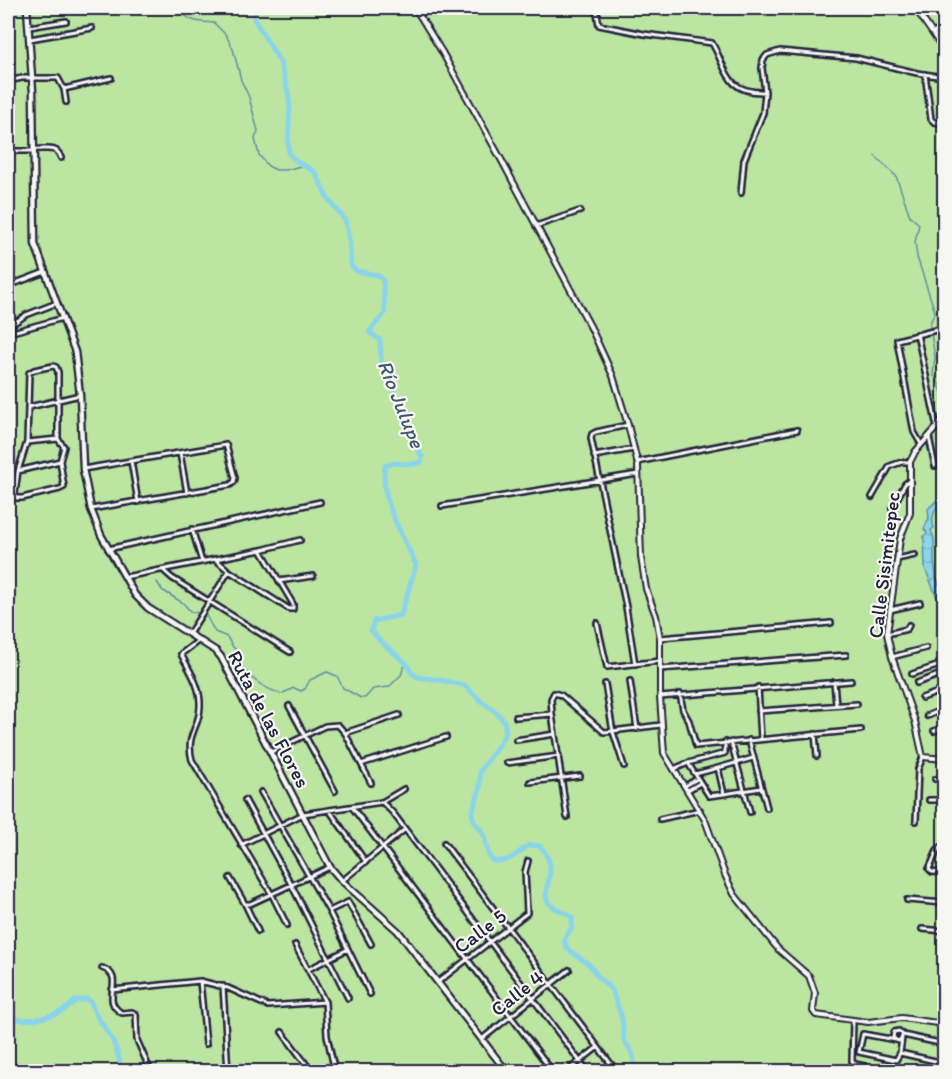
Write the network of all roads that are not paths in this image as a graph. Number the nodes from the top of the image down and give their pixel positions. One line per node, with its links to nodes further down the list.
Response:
1 (9, 8): 11 (street)
2 (27, 8): 7 (main road, Ruta de las Flores)
3 (415, 8): 28 (street)
4 (596, 8): 20 (street)
5 (915, 8): 9 (street)
6 (66, 21): 7 (street)
7 (28, 27): 12 (main road, Ruta de las Flores)
8 (92, 28): 12 (street)
9 (933, 32): 10 (street); 13 (street)
10 (945, 32)
11 (8, 33)
12 (30, 39): 17 (main road, Ruta de las Flores)
13 (945, 50)
14 (925, 74): 15 (street); 20 (street); 22 (street)
15 (945, 77)
16 (111, 78): 19 (street)
17 (32, 79): 18 (street); 19 (street); 23 (main road, Ruta de las Flores)
18 (8, 81)
19 (64, 89): 21 (street)
20 (765, 92): 26 (street)
21 (66, 102)
22 (945, 124)
23 (33, 150): 24 (street); 25 (street); 29 (main road, Ruta de las Flores)
24 (8, 151)
25 (61, 158)
26 (741, 193)
27 (580, 210): 28 (street)
28 (536, 226): 41 (street)
29 (45, 272): 30 (street); 31 (main road, Ruta de las Flores)
30 (8, 286)
31 (57, 303): 32 (main road, Ruta de las Flores); 33 (street)
32 (63, 318): 35 (street); 37 (main road, Ruta de las Flores)
33 (15, 323)
34 (945, 328): 36 (street)
35 (16, 331)
36 (916, 334): 42 (street); 47 (street)
37 (80, 395): 38 (street); 56 (main road, Ruta de las Flores)
38 (58, 400): 39 (street); 39 (street); 45 (street)
39 (29, 407): 46 (street)
40 (945, 419): 42 (street, Calle Sisimitepec)
41 (628, 425): 48 (street); 50 (street)
42 (936, 427): 44 (street, Calle Sisimitepec)
43 (797, 430): 53 (street)
44 (929, 437): 47 (street, Calle Sisimitepec); 55 (street)
45 (58, 439): 46 (street); 51 (street)
46 (27, 442): 57 (street)
47 (921, 444): 54 (street, Calle Sisimitepec)
48 (634, 449): 50 (street); 53 (street)
49 (180, 453): 52 (street); 61 (street); 61 (street)
50 (594, 456): 59 (street)
51 (60, 461): 57 (street); 57 (street)
52 (131, 461): 56 (street); 63 (street)
53 (637, 462): 58 (street)
54 (910, 462): 60 (street, Calle Sisimitepec); 62 (street)
55 (934, 466)
56 (83, 469): 67 (main road, Ruta de las Flores)
57 (18, 471)
58 (638, 474): 59 (street); 89 (street)
59 (599, 480): 65 (street); 96 (street)
60 (909, 480): 66 (street); 74 (street, Calle Sisimitepec)
61 (187, 493): 63 (street)
62 (872, 497)
63 (138, 502): 67 (street)
64 (320, 502): 68 (street)
65 (442, 506)
66 (892, 508)
67 (91, 509): 70 (main road, Ruta de las Flores)
68 (192, 529): 70 (street); 75 (street)
69 (300, 540): 71 (street)
70 (108, 549): 79 (main road, Ruta de las Flores)
71 (261, 550): 73 (street); 80 (street)
72 (915, 555): 74 (street)
73 (215, 559): 75 (street); 77 (street)
74 (897, 560): 83 (street, Calle Sisimitepec)
75 (202, 562): 76 (street)
76 (163, 570): 79 (street); 81 (street)
77 (229, 571): 80 (street); 81 (street)
78 (313, 576): 80 (street)
79 (123, 577): 87 (main road, Ruta de las Flores)
80 (279, 581)
81 (211, 601): 87 (street); 92 (street)
82 (920, 603): 83 (street)
83 (890, 610): 88 (street, Calle Sisimitepec)
84 (597, 623): 96 (street)
85 (831, 623): 89 (street)
86 (909, 625): 88 (street)
87 (189, 634): 90 (main road, Ruta de las Flores)
88 (887, 634): 94 (street, Calle Sisimitepec)
89 (660, 638): 95 (street)
90 (199, 640): 135 (main road, Ruta de las Flores); 181 (street)
91 (926, 648): 94 (street)
92 (291, 652)
93 (846, 655): 97 (street)
94 (892, 657): 138 (street, Calle Sisimitepec)
95 (660, 661): 96 (street); 97 (street)
96 (635, 664)
97 (660, 672): 108 (street)
98 (945, 672): 99 (street); 103 (street)
99 (912, 674)
100 (630, 681): 121 (street)
101 (851, 681): 102 (street)
102 (834, 682): 105 (street); 111 (street)
103 (916, 683)
104 (604, 684): 124 (street)
105 (758, 687): 107 (street); 114 (street)
106 (945, 690): 109 (street)
107 (680, 694): 108 (street); 133 (street)
108 (660, 697): 119 (street)
109 (922, 698)
110 (857, 704): 111 (street)
111 (836, 705): 114 (street)
112 (289, 706): 128 (street)
113 (945, 709): 117 (street)
114 (759, 711): 130 (street)
115 (552, 714): 118 (street); 124 (street); 126 (street)
116 (399, 715): 125 (street)
117 (927, 716)
118 (516, 717)
119 (661, 725): 121 (street); 147 (street)
120 (945, 727): 123 (street)
121 (637, 729): 124 (street)
122 (861, 730): 127 (street)
123 (934, 730)
124 (613, 732): 145 (street)
125 (345, 733): 128 (street); 144 (street)
126 (555, 734): 131 (street); 136 (street)
127 (815, 734): 130 (street); 137 (street)
128 (306, 736): 135 (street); 160 (street)
129 (446, 737): 144 (street)
130 (761, 739): 132 (street)
131 (516, 740)
132 (749, 740): 134 (street); 139 (street)
133 (725, 742): 134 (street); 143 (street)
134 (731, 742): 141 (street)
135 (271, 752): 173 (main road, Ruta de las Flores)
136 (559, 756): 142 (street); 150 (street)
137 (817, 756)
138 (923, 757): 140 (street); 176 (street)
139 (753, 758): 141 (street); 158 (street)
140 (945, 759)
141 (738, 762): 146 (street); 161 (street)
142 (507, 763)
143 (688, 763): 147 (street); 148 (street)
144 (361, 764): 155 (street)
145 (624, 766)
146 (718, 768): 148 (street); 163 (street)
147 (674, 769): 157 (street)
148 (695, 774): 151 (street)
149 (580, 776): 150 (street)
150 (563, 778): 154 (street); 174 (street)
151 (698, 779): 156 (street); 157 (street)
152 (935, 779): 153 (street)
153 (945, 779)
154 (530, 782)
155 (371, 783)
156 (700, 783): 157 (street); 163 (street)
157 (687, 788): 171 (street)
158 (761, 788): 161 (street); 169 (street)
159 (404, 789): 167 (street)
160 (335, 791)
161 (745, 791): 163 (street); 172 (street)
162 (261, 792): 177 (street)
163 (724, 794)
164 (245, 800): 179 (street)
165 (929, 800): 166 (street)
166 (945, 800)
167 (382, 802): 168 (street); 178 (street)
168 (352, 807): 170 (street); 183 (street)
169 (767, 808)
170 (329, 810): 173 (street); 185 (street)
171 (700, 810): 175 (street); 221 (street)
172 (750, 812)
173 (303, 814): 177 (street); 186 (main road, Ruta de las Flores)
174 (567, 817)
175 (660, 819)
176 (916, 822)
177 (280, 825): 179 (street); 188 (street)
178 (404, 830): 183 (street); 202 (street)
179 (263, 834): 181 (street); 191 (street)
180 (444, 843): 198 (street)
181 (241, 845): 192 (street)
182 (945, 845): 187 (street)
183 (383, 848): 185 (street); 207 (street)
184 (528, 861): 198 (street, Calle 5)
185 (366, 862): 190 (street)
186 (330, 867): 188 (street); 190 (main road, Ruta de las Flores)
187 (945, 873)
188 (310, 877): 191 (street); 196 (street)
189 (230, 878): 195 (street)
190 (342, 881): 212 (main road, Ruta de las Flores)
191 (292, 886): 192 (street); 206 (street)
192 (272, 896): 195 (street); 197 (street)
193 (907, 900): 194 (street)
194 (945, 903)
195 (246, 904): 200 (street)
196 (329, 910): 203 (street); 205 (street)
197 (287, 926)
198 (510, 928): 202 (street, Calle 5); 213 (street)
199 (922, 929): 201 (street)
200 (258, 931)
201 (945, 931)
202 (490, 943): 207 (street, Calle 5); 218 (street)
203 (371, 944)
204 (295, 945): 209 (street)
205 (348, 949): 206 (street); 216 (street)
206 (328, 959): 209 (street); 217 (street)
207 (468, 960): 212 (street, Calle 5); 220 (street)
208 (102, 968): 215 (street)
209 (309, 969): 219 (street)
210 (569, 970): 213 (street, Calle 4)
211 (200, 981): 214 (street); 215 (street); 227 (street)
212 (438, 982): 225 (main road, Ruta de las Flores)
213 (552, 984): 218 (street, Calle 4); 230 (street)
214 (223, 986): 219 (street); 235 (street)
215 (112, 990): 234 (street)
216 (370, 994)
217 (348, 998)
218 (533, 999): 220 (street, Calle 4); 232 (street)
219 (325, 1002): 237 (street)
220 (510, 1017): 225 (street, Calle 4); 239 (street)
221 (853, 1021): 222 (street); 243 (street)
222 (945, 1024)
223 (282, 1032): 236 (street)
224 (903, 1037): 226 (street); 226 (street); 228 (street); 229 (street)
225 (482, 1039): 238 (main road, Ruta de las Flores)
226 (895, 1039): 229 (street); 231 (street)
227 (206, 1044)
228 (945, 1044)
229 (901, 1046): 231 (street)
230 (599, 1047): 232 (street); 242 (street)
231 (900, 1053): 233 (street)
232 (580, 1061): 240 (street); 241 (street)
233 (945, 1063)
234 (151, 1071)
235 (228, 1071)
236 (312, 1071)
237 (335, 1071)
238 (507, 1071)
239 (553, 1071)
240 (567, 1071)
241 (588, 1071)
242 (617, 1071)
243 (865, 1071)

